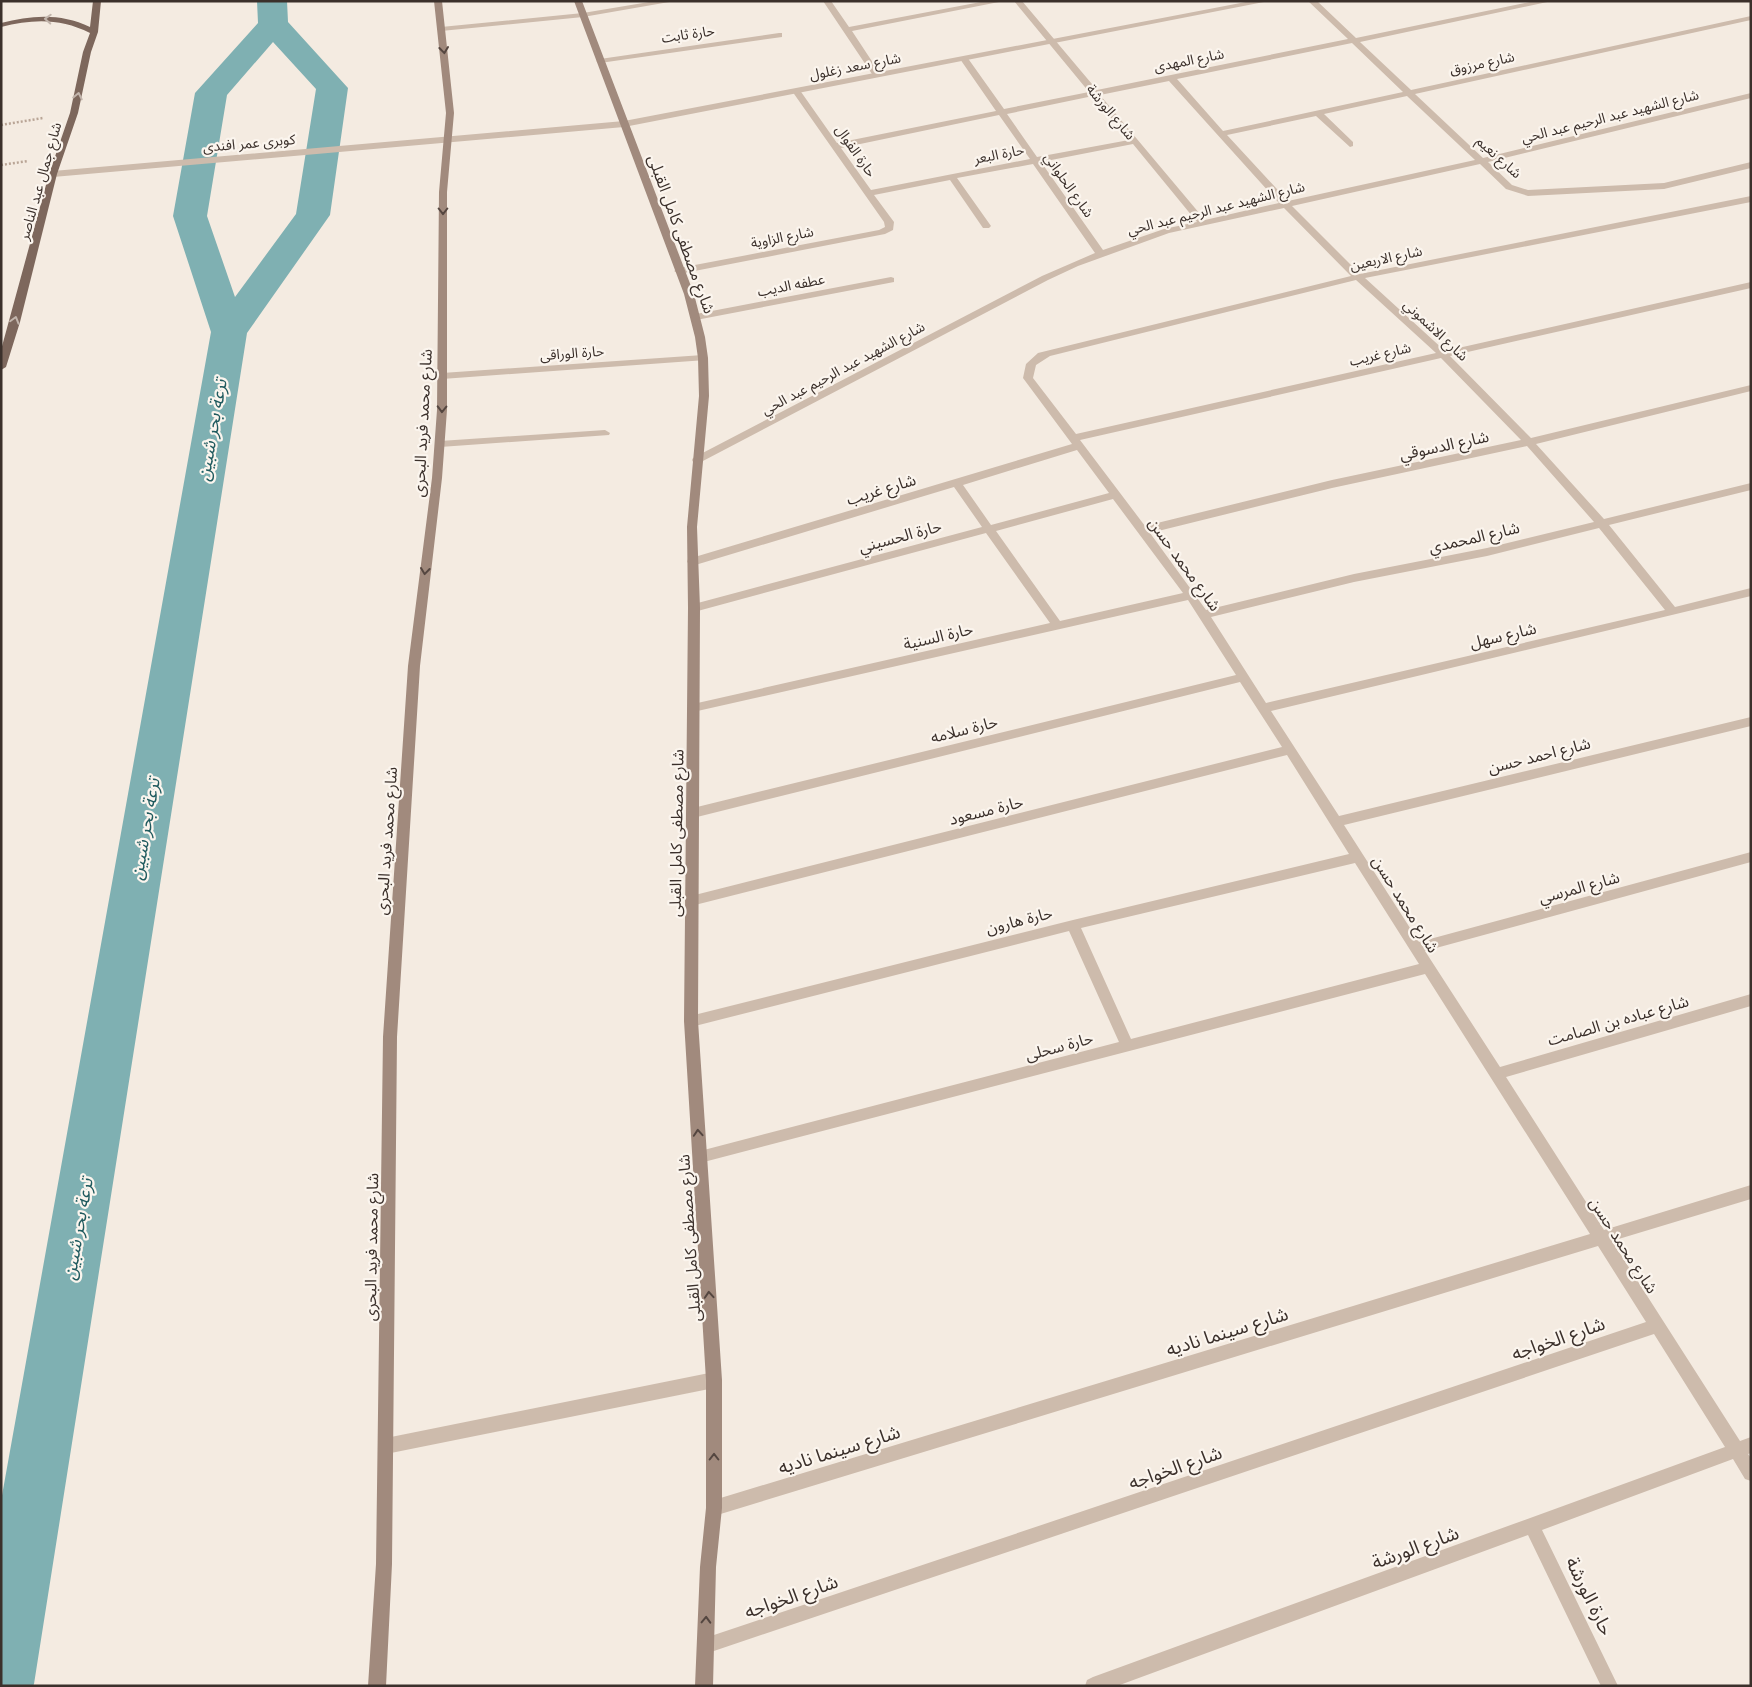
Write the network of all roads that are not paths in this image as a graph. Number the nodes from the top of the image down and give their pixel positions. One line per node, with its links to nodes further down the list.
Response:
1 (97, 1): 16 (main road, شارع جمال عبد الناصر)
2 (438, 1): 14 (main road, شارع محمد فريد البحرى)
3 (578, 1): 11 (main road, شارع مصطفى كامل القبلى)
4 (671, 1): 11 (street)
5 (827, 1): 15 (street)
6 (1000, 1): 15 (street)
7 (1018, 1): 19 (street, شارع الورشة)
8 (1265, 1): 19 (street, شارع سعد زغلول)
9 (1312, 1): 18 (street, شارع نعيم)
10 (1548, 1): 18 (street, شارع المهدى)
11 (583, 15): 14 (street); 21 (main road, شارع مصطفى كامل القبلى)
12 (1751, 18): 25 (street, شارع مرزوق)
13 (1, 25): 16 (main road, one-way to 13)
14 (441, 29): 32 (main road, شارع محمد فريد البحرى, one-way to 32)
15 (846, 30): 22 (street)
16 (94, 32): 39 (main road, شارع جمال عبد الناصر, one-way to 16)
17 (779, 35): 21 (street, حارة ثابت)
18 (1355, 41): 23 (street, شارع المهدى); 25 (street, شارع نعيم)
19 (1052, 42): 20 (street, شارع سعد زغلول); 26 (street, شارع الورشة)
20 (964, 59): 22 (street, شارع سعد زغلول); 28 (street, شارع الحلواني)
21 (600, 61): 30 (main road, شارع مصطفى كامل القبلى)
22 (877, 75): 24 (street, شارع سعد زغلول)
23 (1171, 78): 26 (street, شارع المهدى); 31 (street, شارع الاشموني)
24 (796, 91): 30 (street, شارع سعد زغلول); 35 (street, حارة الفوال)
25 (1409, 93): 29 (street, شارع مرزوق); 37 (street, شارع نعيم)
26 (1095, 94): 28 (street, شارع المهدى); 33 (street, شارع الورشة)
27 (1751, 96): 37 (street, شارع الشهيد عبد الرحيم عبد الحي)
28 (1001, 113): 35 (street, شارع المهدى); 36 (street, شارع الحلواني)
29 (1318, 113): 31 (street, شارع مرزوق); 34 (street)
30 (624, 124): 32 (street, شارع سعد زغلول); 48 (main road, شارع مصطفى كامل القبلى)
31 (1220, 134): 43 (street, شارع الاشموني)
32 (448, 141): 39 (street, كوبرى عمر افندى); 57 (main road, شارع محمد فريد البحرى, one-way to 57)
33 (1135, 141): 36 (street, حارة البعر); 44 (street, شارع الورشة)
34 (1350, 144)
35 (836, 146): 41 (street, حارة الفوال)
36 (1036, 160): 40 (street, حارة البعر); 47 (street, شارع الحلواني)
37 (1481, 161): 38 (street, شارع نعيم); 43 (street, شارع الشهيد عبد الرحيم عبد الحي)
38 (1751, 165)
39 (53, 174): 56 (main road, شارع جمال عبد الناصر, one-way to 39)
40 (952, 177): 41 (street, حارة البعر); 45 (street)
41 (868, 193): 46 (street, حارة الفوال)
42 (1751, 199): 49 (street, شارع الاربعين)
43 (1285, 204): 44 (street, شارع الشهيد عبد الرحيم عبد الحي); 49 (street, شارع الاشموني)
44 (1203, 223): 47 (street, شارع الشهيد عبد الرحيم عبد الحي)
45 (986, 226)
46 (890, 228): 48 (street, شارع الزاوية)
47 (1100, 253): 63 (street, شارع الشهيد عبد الرحيم عبد الحي)
48 (679, 271): 52 (main road, شارع مصطفى كامل القبلى)
49 (1358, 277): 53 (street, شارع الاشموني); 55 (street, شارع الاربعين)
50 (891, 280): 52 (street, عطفه الديب)
51 (1751, 285): 53 (street, شارع غريب)
52 (696, 317): 54 (main road, شارع مصطفى كامل القبلى)
53 (1444, 355): 60 (street, شارع غريب); 61 (street, شارع الاشموني)
54 (703, 358): 57 (street, حارة الوراقى); 63 (main road, شارع مصطفى كامل القبلى)
55 (1031, 362): 60 (street, شارع محمد حسن)
56 (1, 367)
57 (442, 376): 62 (main road, شارع محمد فريد البحرى, one-way to 62)
58 (1751, 388): 61 (street, شارع الدسوقي)
59 (605, 433): 62 (street)
60 (1076, 442): 64 (street, شارع غريب); 66 (street, شارع محمد حسن)
61 (1529, 442): 67 (street, شارع الاشموني); 69 (street, شارع الدسوقي)
62 (440, 444): 99 (main road, شارع محمد فريد البحرى, one-way to 99)
63 (697, 460): 70 (main road, شارع مصطفى كامل القبلى)
64 (956, 483): 68 (street); 70 (street, شارع غريب)
65 (1751, 486): 67 (street, شارع المحمدي)
66 (1115, 495): 68 (street, حارة الحسيني); 69 (street, شارع محمد حسن)
67 (1601, 523): 74 (street, شارع الاشموني); 75 (street, شارع المحمدي)
68 (988, 529): 73 (street, حارة الحسيني); 76 (street)
69 (1142, 531): 72 (street, شارع محمد حسن)
70 (692, 562): 73 (main road, شارع مصطفى كامل القبلى)
71 (1751, 592): 74 (street, شارع سهل)
72 (1191, 595): 75 (street, شارع محمد حسن); 76 (street, حارة السنية)
73 (694, 608): 78 (main road, شارع مصطفى كامل القبلى)
74 (1673, 612): 79 (street, شارع سهل)
75 (1203, 615): 77 (street, شارع محمد حسن)
76 (1058, 626): 78 (street, حارة السنية)
77 (1243, 678): 79 (street, شارع محمد حسن); 82 (street, حارة سلامه)
78 (693, 708): 82 (main road, شارع مصطفى كامل القبلى)
79 (1263, 708): 81 (street, شارع محمد حسن)
80 (1751, 721): 83 (street, شارع احمد حسن)
81 (1288, 750): 83 (street, شارع محمد حسن); 86 (street, حارة مسعود)
82 (693, 813): 86 (main road, شارع مصطفى كامل القبلى)
83 (1335, 822): 84 (street, شارع محمد حسن)
84 (1357, 857): 87 (street, حارة هارون); 88 (street, شارع محمد حسن)
85 (1751, 857): 88 (street, شارع المرسي)
86 (691, 901): 91 (main road, شارع مصطفى كامل القبلى)
87 (1073, 925): 91 (street, حارة هارون); 92 (street)
88 (1416, 948): 89 (street, شارع محمد حسن)
89 (1428, 968): 92 (street, حارة سحلى); 93 (street, شارع محمد حسن)
90 (1751, 1000): 93 (street, شارع عباده بن الصامت)
91 (691, 1021): 94 (main road, شارع مصطفى كامل القبلى, one-way to 91)
92 (1127, 1046): 94 (street, حارة سحلى)
93 (1496, 1074): 96 (street, شارع محمد حسن)
94 (700, 1157): 98 (main road, شارع مصطفى كامل القبلى, one-way to 94)
95 (1751, 1192): 96 (street, شارع سينما ناديه)
96 (1600, 1238): 97 (street, شارع محمد حسن); 102 (street, شارع سينما ناديه)
97 (1657, 1326): 100 (street, شارع محمد حسن); 104 (street, شارع الخواجه)
98 (714, 1380): 99 (street); 102 (main road, شارع مصطفى كامل القبلى, one-way to 98)
99 (386, 1446): 105 (main road, شارع محمد فريد البحرى)
100 (1744, 1448): 101 (street, شارع محمد حسن); 103 (street, شارع الورشة)
101 (1751, 1473)
102 (714, 1508): 104 (main road, شارع مصطفى كامل القبلى, one-way to 102)
103 (1532, 1526): 107 (street, شارع الورشة); 108 (street, حارة الورشة)
104 (705, 1646): 106 (main road, شارع مصطفى كامل القبلى)
105 (377, 1686)
106 (704, 1686)
107 (1093, 1686)
108 (1610, 1686)

